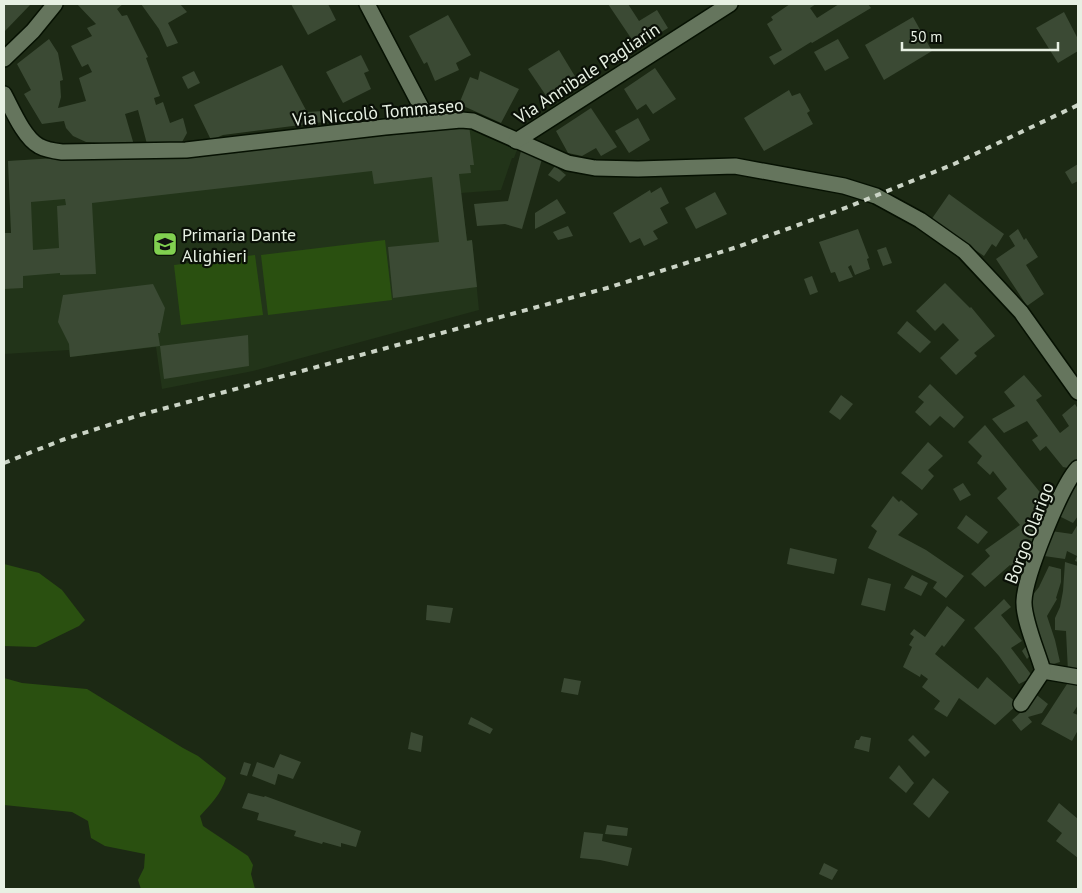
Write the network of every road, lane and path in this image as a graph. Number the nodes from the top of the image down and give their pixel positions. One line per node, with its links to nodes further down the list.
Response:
1 (55, 4): 4 (street)
2 (367, 4): 6 (street)
3 (730, 4): 7 (street, Via Annibale Pagliarin)
4 (4, 59)
5 (4, 94): 6 (street, Via Niccolò Tommaseo)
6 (429, 122): 7 (street, Via Niccolò Tommaseo)
7 (516, 141): 8 (street, Via Niccolò Tommaseo)
8 (1078, 392)
9 (1078, 468): 10 (street, Borgo Olarigo)
10 (1043, 671): 11 (street); 12 (street)
11 (1078, 677)
12 (1021, 704)

